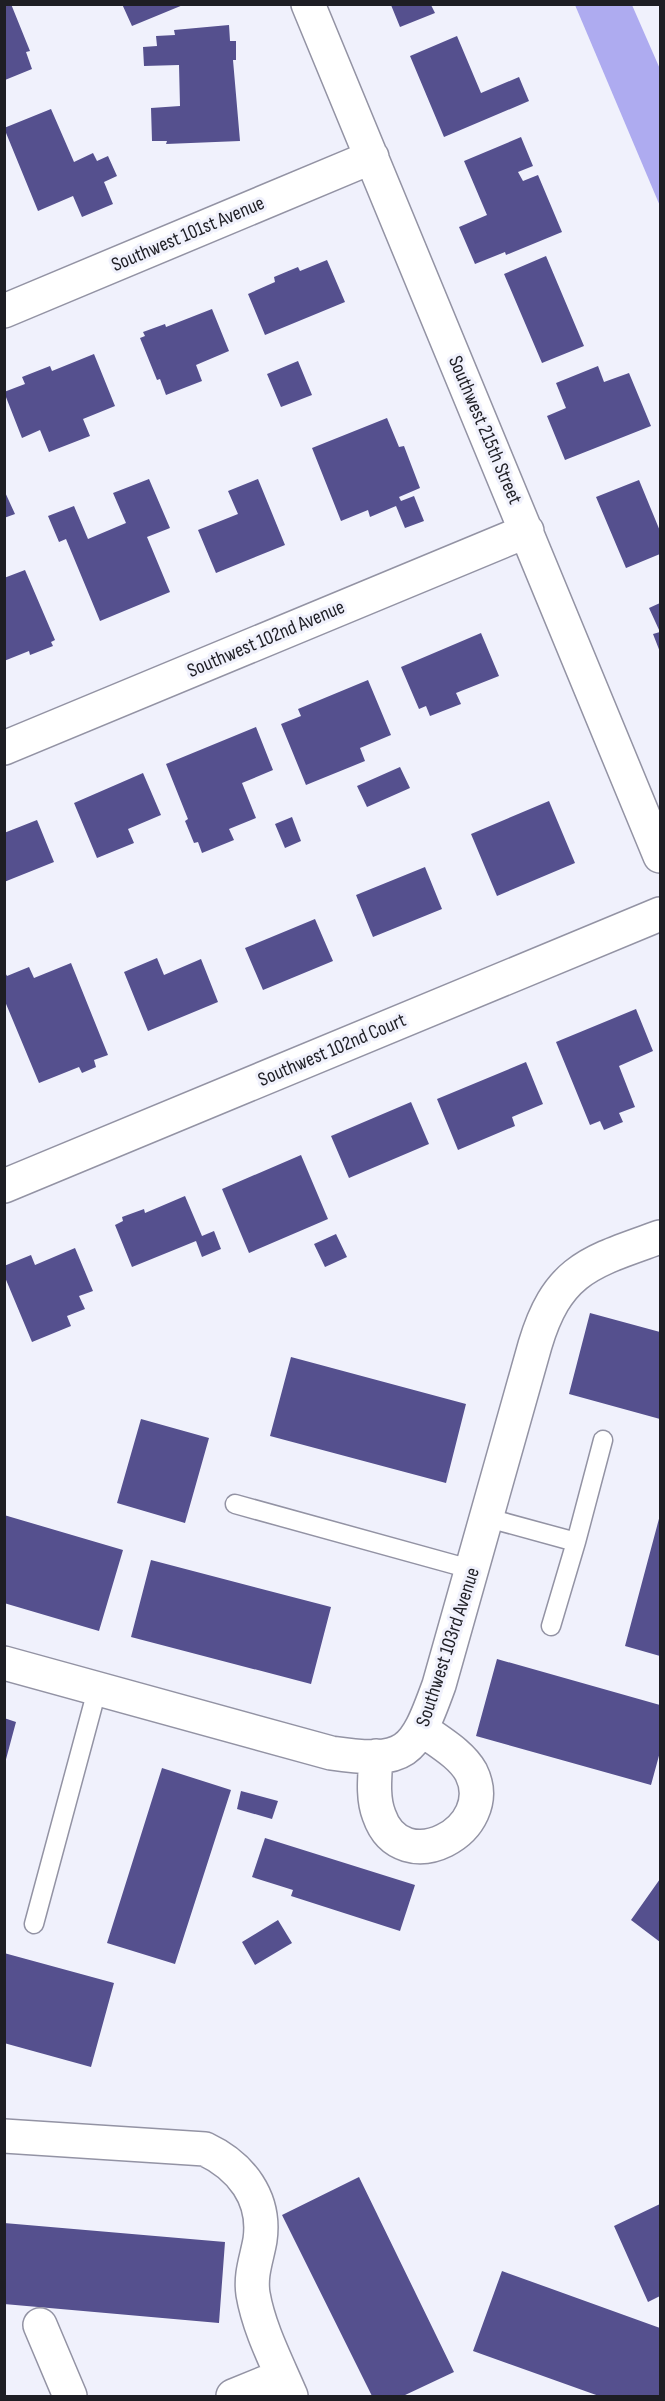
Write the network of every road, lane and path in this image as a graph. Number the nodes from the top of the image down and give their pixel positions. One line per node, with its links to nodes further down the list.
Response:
1 (308, 4): 2 (street, Southwest 215th Street)
2 (372, 157): 3 (street, Southwest 101st Avenue); 4 (street, Southwest 215th Street)
3 (4, 311)
4 (527, 531): 5 (street, Southwest 102nd Avenue); 6 (street, Southwest 215th Street)
5 (4, 748)
6 (660, 856)
7 (660, 914): 8 (street, Southwest 102nd Court)
8 (4, 1186)
9 (660, 1237): 12 (street, Southwest 103rd Avenue)
10 (603, 1440): 13 (lane)
11 (235, 1504): 14 (lane)
12 (488, 1518): 13 (lane); 14 (street, Southwest 103rd Avenue)
13 (576, 1542): 15 (lane)
14 (474, 1570): 18 (street, Southwest 103rd Avenue)
15 (551, 1626)
16 (4, 1663): 17 (street, Southwest 103rd Avenue)
17 (97, 1690): 19 (street, Southwest 103rd Avenue); 20 (lane)
18 (423, 1730): 19 (street, Southwest 103rd Avenue); 19 (street)
19 (376, 1756)
20 (34, 1924)
21 (4, 2136): 23 (street)
22 (40, 2325): 24 (street)
23 (287, 2386): 25 (street)
24 (70, 2397)
25 (233, 2397)

